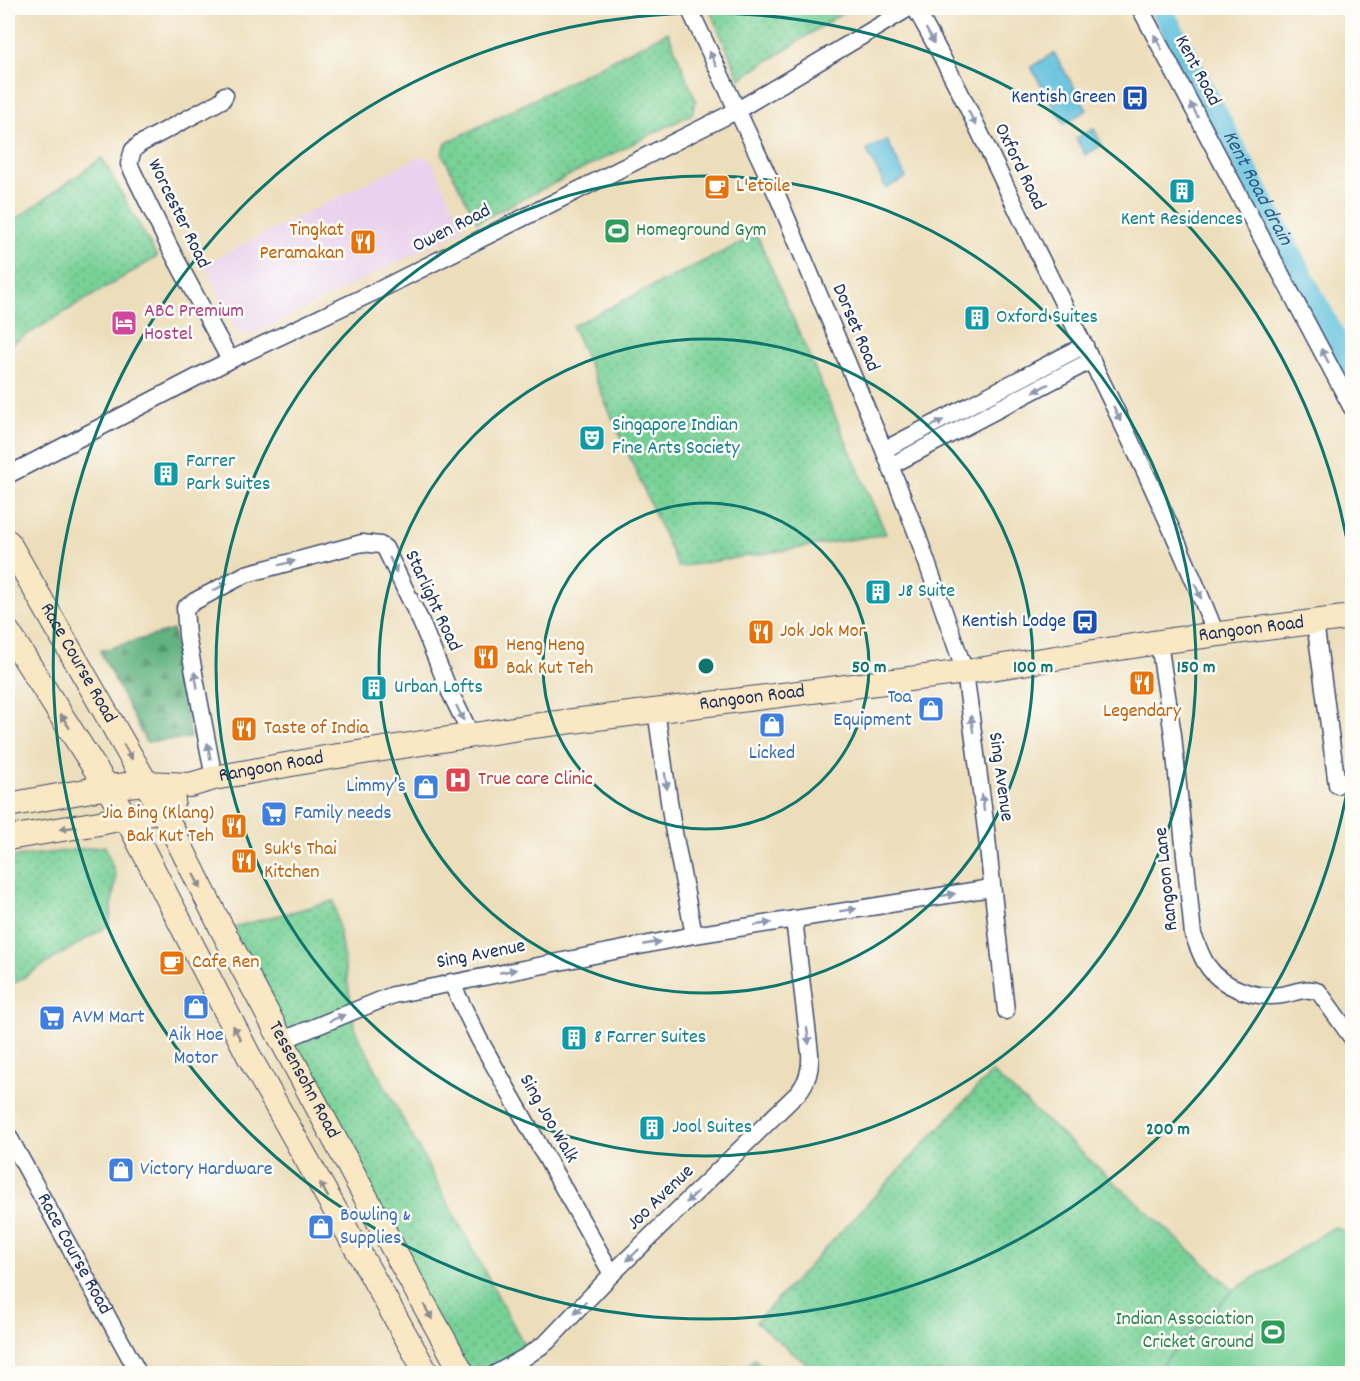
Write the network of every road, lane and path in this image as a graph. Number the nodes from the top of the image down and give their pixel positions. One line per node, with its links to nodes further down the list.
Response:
1 (689, 8): 6 (street, Dorset Road, one-way to 1)
2 (909, 8): 6 (street, Owen Road)
3 (915, 8): 7 (street, Oxford Road, one-way to 7)
4 (1140, 8): 9 (street, Kent Road, one-way to 4)
5 (225, 95): 8 (street, Worcester Road)
6 (736, 111): 8 (street, Owen Road); 10 (street, Dorset Road)
7 (1089, 353): 10 (street); 16 (street, Oxford Road, one-way to 16)
8 (230, 360): 11 (street, Owen Road)
9 (1353, 408)
10 (887, 458): 18 (street, Dorset Road)
11 (8, 475)
12 (8, 542): 22 (street, Race Course Road, one-way to 22)
13 (1353, 618): 14 (street, Rangoon Road)
14 (1315, 622): 16 (street, Rangoon Road); 24 (street, Rangoon Road)
15 (8, 632): 25 (street, Race Course Road, one-way to 15)
16 (1216, 634): 17 (street, Rangoon Road)
17 (1159, 643): 18 (street, Rangoon Road); 35 (street, Rangoon Lane)
18 (965, 672): 19 (street, Rangoon Road); 30 (street, Sing Avenue, one-way to 18)
19 (656, 710): 20 (street, Rangoon Road); 32 (street, one-way to 32)
20 (471, 735): 21 (street, Rangoon Road); 21 (street, Starlight Road, one-way to 20)
21 (214, 778): 23 (street, Rangoon Road)
22 (146, 783): 23 (street, Rangoon Road); 25 (street, Rangoon Road); 27 (street, Tessensohn Road)
23 (190, 785): 27 (street, Rangoon Road)
24 (1337, 785)
25 (108, 787): 26 (street, Rangoon Road); 28 (street, Tessensohn Road)
26 (8, 805)
27 (161, 810): 28 (street, Rangoon Road); 36 (street, Tessensohn Road, one-way to 36)
28 (126, 817): 29 (street, Rangoon Road, one-way to 29); 40 (street, Tessensohn Road, one-way to 28)
29 (8, 838)
30 (991, 888): 31 (street, Sing Avenue, one-way to 30); 34 (street, Sing Avenue)
31 (794, 919): 32 (street, Sing Avenue, one-way to 31); 38 (street, Joo Avenue, one-way to 38)
32 (694, 935): 33 (street, Sing Avenue, one-way to 32)
33 (451, 982): 36 (street, Sing Avenue, one-way to 33); 38 (street, Sing Joo Walk)
34 (1006, 1011)
35 (1353, 1038)
36 (283, 1040): 41 (street, Tessensohn Road, one-way to 41)
37 (8, 1135): 39 (street, Race Course Road)
38 (612, 1274): 42 (street, Joo Avenue, one-way to 42)
39 (139, 1374)
40 (428, 1374)
41 (463, 1374)
42 (495, 1374)

